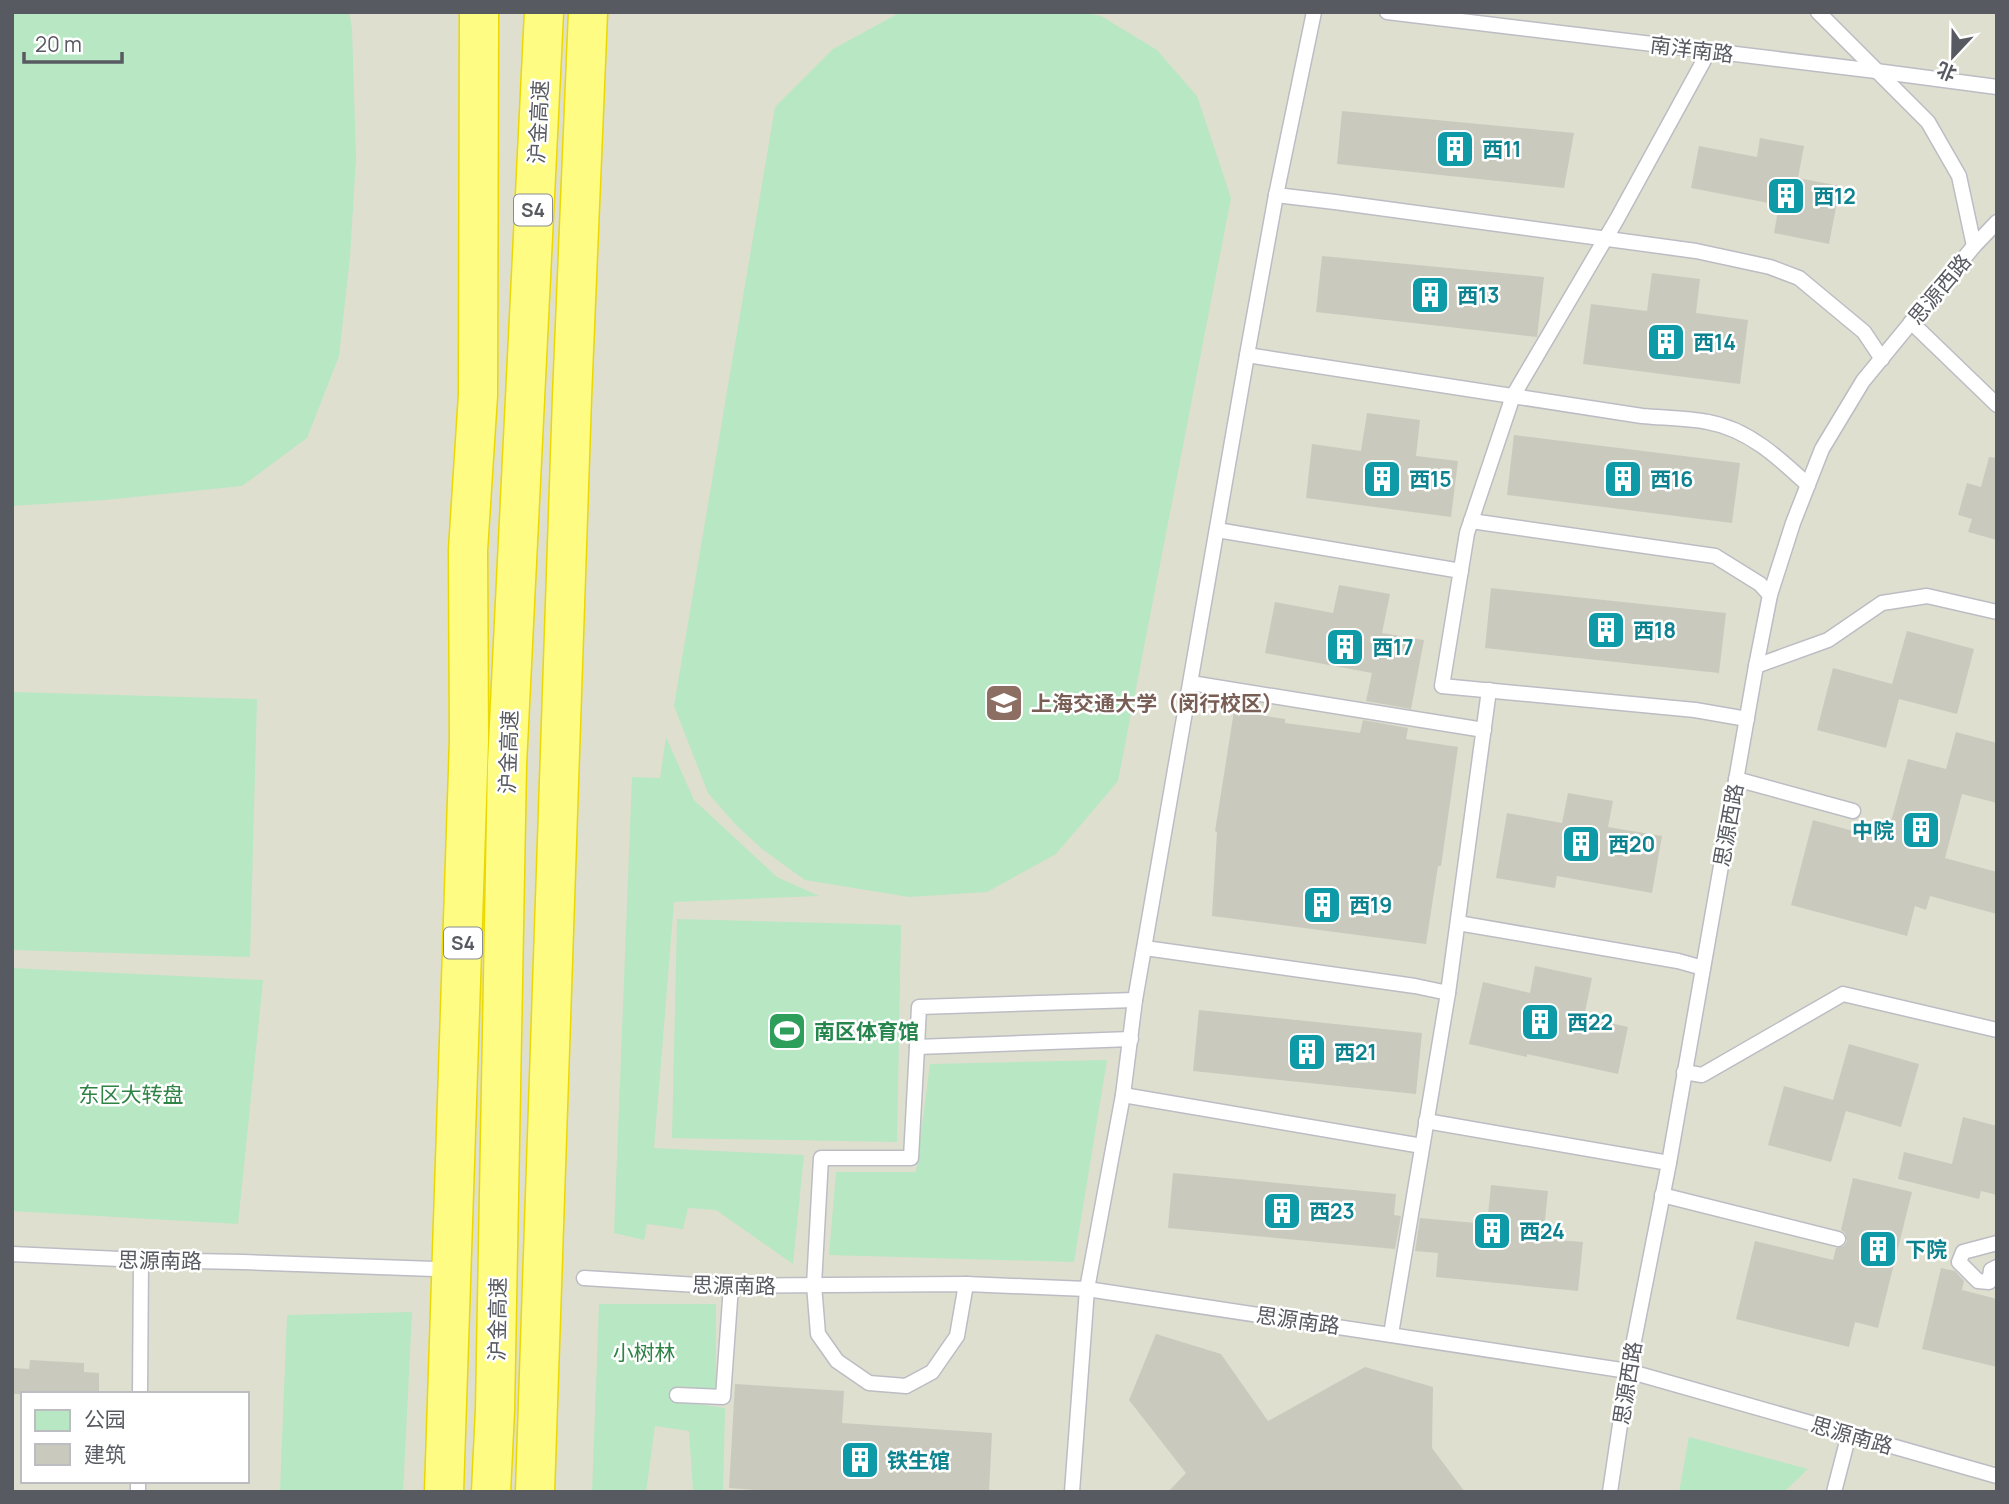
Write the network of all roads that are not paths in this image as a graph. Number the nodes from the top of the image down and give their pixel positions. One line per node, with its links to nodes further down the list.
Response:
1 (479, 12): 63 (highway, 沪金高速 / S4)
2 (544, 12): 64 (highway, 沪金高速 / S4)
3 (588, 12): 65 (highway, 沪金高速 / S4)
4 (1314, 12): 10 (lane)
5 (1387, 12): 7 (lane, 南洋南路)
6 (1818, 12): 8 (lane)
7 (1709, 51): 8 (lane, 南洋南路); 12 (lane)
8 (1876, 71): 9 (lane, 南洋南路); 13 (lane)
9 (1997, 87)
10 (1276, 195): 12 (lane); 15 (lane)
11 (1997, 222): 13 (lane, 思源西路)
12 (1605, 240): 16 (lane); 17 (lane)
13 (1974, 246): 14 (lane, 思源西路)
14 (1911, 322): 16 (lane, 思源西路); 18 (lane)
15 (1247, 355): 17 (lane); 21 (lane)
16 (1882, 359): 19 (lane, 思源西路)
17 (1513, 396): 19 (lane); 20 (lane)
18 (1997, 405)
19 (1808, 485): 23 (lane, 思源西路)
20 (1471, 521): 22 (lane); 23 (lane)
21 (1217, 530): 22 (lane); 26 (lane)
22 (1461, 571): 27 (lane)
23 (1770, 595): 25 (lane, 思源西路)
24 (1997, 612): 25 (lane)
25 (1756, 666): 28 (lane, 思源西路)
26 (1191, 683): 29 (lane); 33 (lane)
27 (1489, 690): 28 (lane); 29 (lane)
28 (1747, 719): 30 (lane, 思源西路)
29 (1484, 730): 32 (lane)
30 (1736, 779): 31 (lane); 34 (lane, 思源西路)
31 (1853, 811)
32 (1458, 923): 34 (lane); 35 (lane)
33 (1145, 948): 35 (lane); 36 (lane)
34 (1703, 968): 40 (lane, 思源西路)
35 (1448, 993): 42 (lane)
36 (1135, 1000): 38 (lane); 39 (lane)
37 (1997, 1030): 40 (lane)
38 (1132, 1039): 39 (lane); 41 (lane)
39 (917, 1047): 54 (lane)
40 (1684, 1072): 44 (lane, 思源西路)
41 (1123, 1095): 43 (lane); 56 (lane)
42 (1426, 1121): 43 (lane); 44 (lane)
43 (1422, 1146): 57 (lane)
44 (1669, 1163): 45 (lane, 思源西路)
45 (1662, 1195): 46 (lane); 58 (lane, 思源西路)
46 (1838, 1239)
47 (1997, 1243): 50 (lane)
48 (12, 1254): 49 (lane, 思源南路)
49 (141, 1260): 51 (lane, 思源南路); 59 (lane)
50 (1997, 1267)
51 (434, 1269)
52 (584, 1278): 55 (lane, 思源南路)
53 (966, 1284): 54 (lane, 思源南路); 54 (lane); 56 (lane, 思源南路)
54 (814, 1285): 55 (lane, 思源南路)
55 (732, 1286): 60 (lane)
56 (1087, 1289): 57 (lane, 思源南路); 66 (lane)
57 (1391, 1334): 58 (lane, 思源南路)
58 (1629, 1371): 61 (lane, 思源南路); 67 (lane, 思源西路)
59 (140, 1392)
60 (677, 1395)
61 (1849, 1434): 62 (lane, 思源南路); 68 (lane)
62 (1997, 1476)
63 (444, 1492)
64 (491, 1492)
65 (535, 1492)
66 (1072, 1492)
67 (1610, 1492)
68 (1834, 1492)

